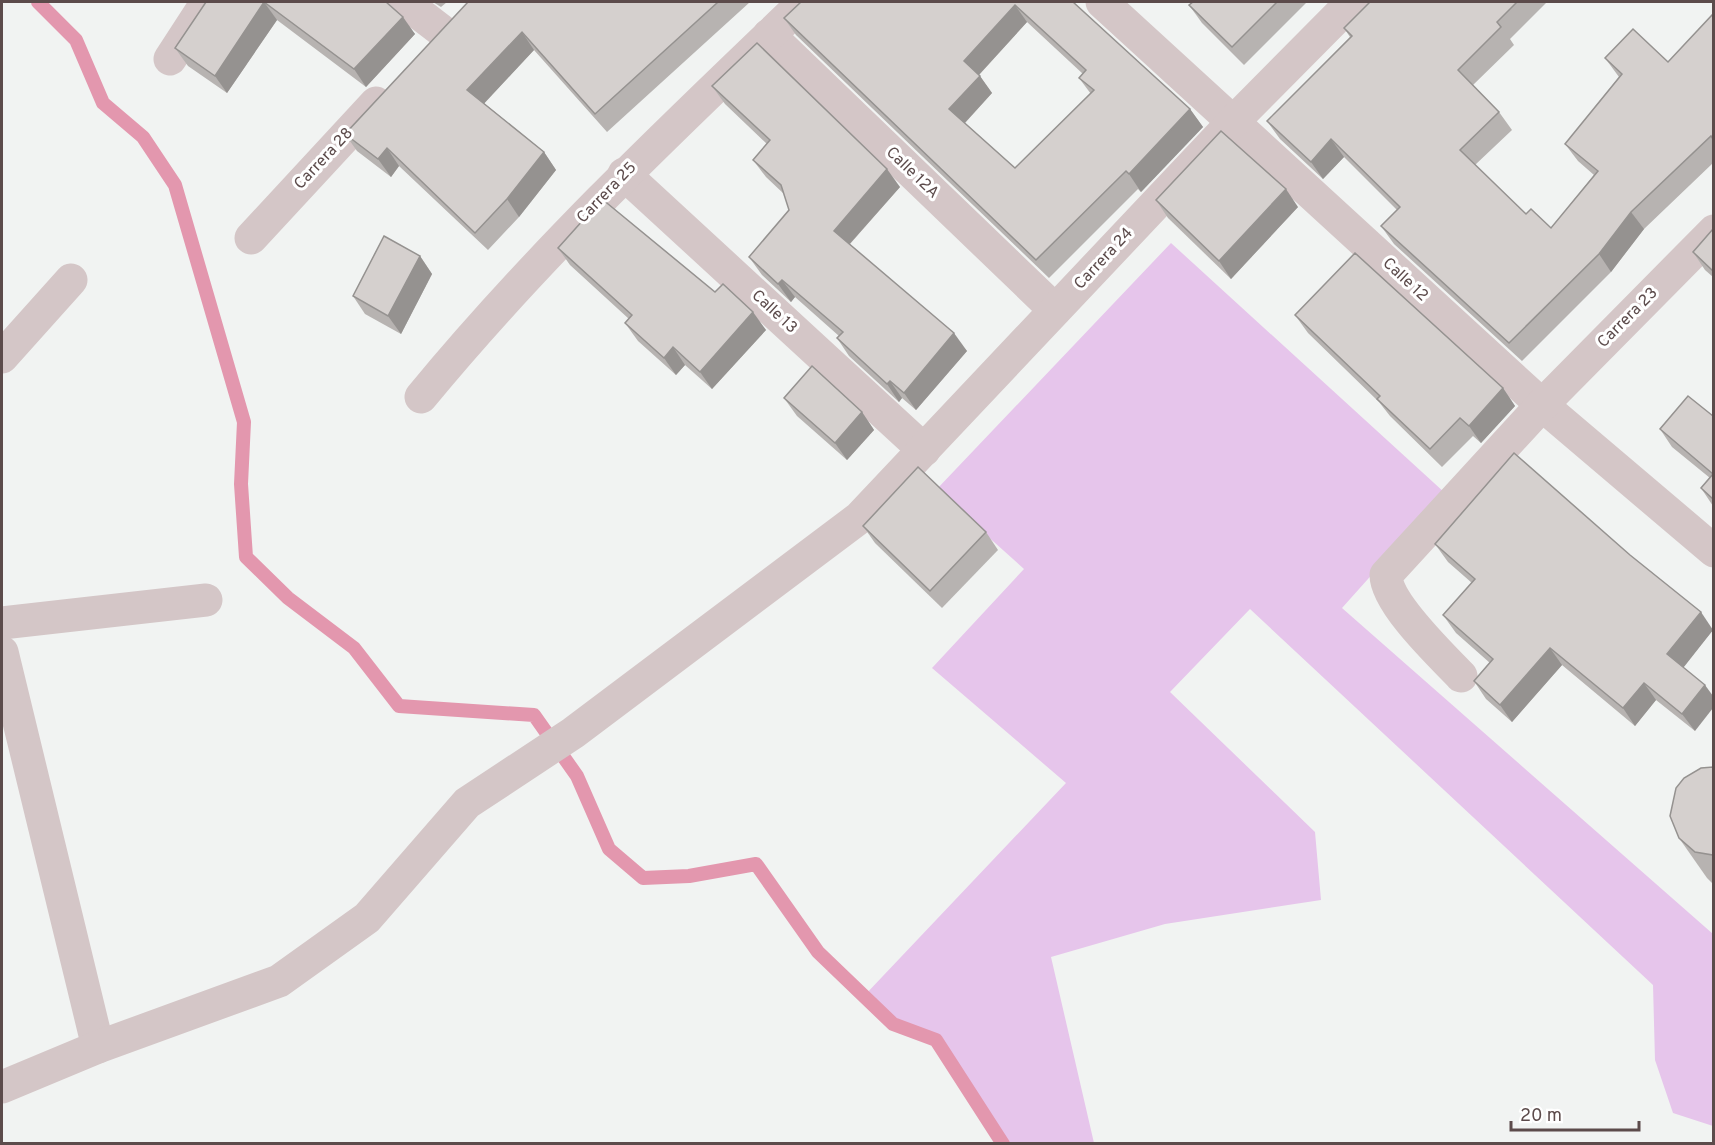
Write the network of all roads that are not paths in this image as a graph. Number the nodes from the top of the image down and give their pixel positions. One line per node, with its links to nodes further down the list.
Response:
1 (207, 2): 8 (street)
2 (404, 2): 7 (street)
3 (804, 2): 6 (street, Carrera 25)
4 (1102, 2): 10 (street, Calle 12)
5 (1352, 2): 10 (street, Carrera 24)
6 (769, 35): 11 (street, Carrera 25); 15 (street, Calle 12A)
7 (418, 57)
8 (170, 59)
9 (394, 83): 13 (street, Carrera 28)
10 (1233, 122): 15 (street, Carrera 24); 18 (street, Calle 12)
11 (624, 174): 17 (street, Carrera 25); 19 (street, Calle 13)
12 (1713, 231): 18 (street, Carrera 23)
13 (251, 238)
14 (71, 280): 16 (street)
15 (1055, 310): 19 (street, Carrera 24)
16 (2, 357)
17 (422, 397)
18 (1542, 405): 20 (street, Calle 12); 24 (street, Carrera 23)
19 (924, 450): 25 (street, Carrera 24)
20 (1713, 551)
21 (206, 600): 22 (street)
22 (2, 623)
23 (2, 652): 25 (street)
24 (1461, 676)
25 (98, 1047): 26 (street, Carrera 24)
26 (2, 1087)

